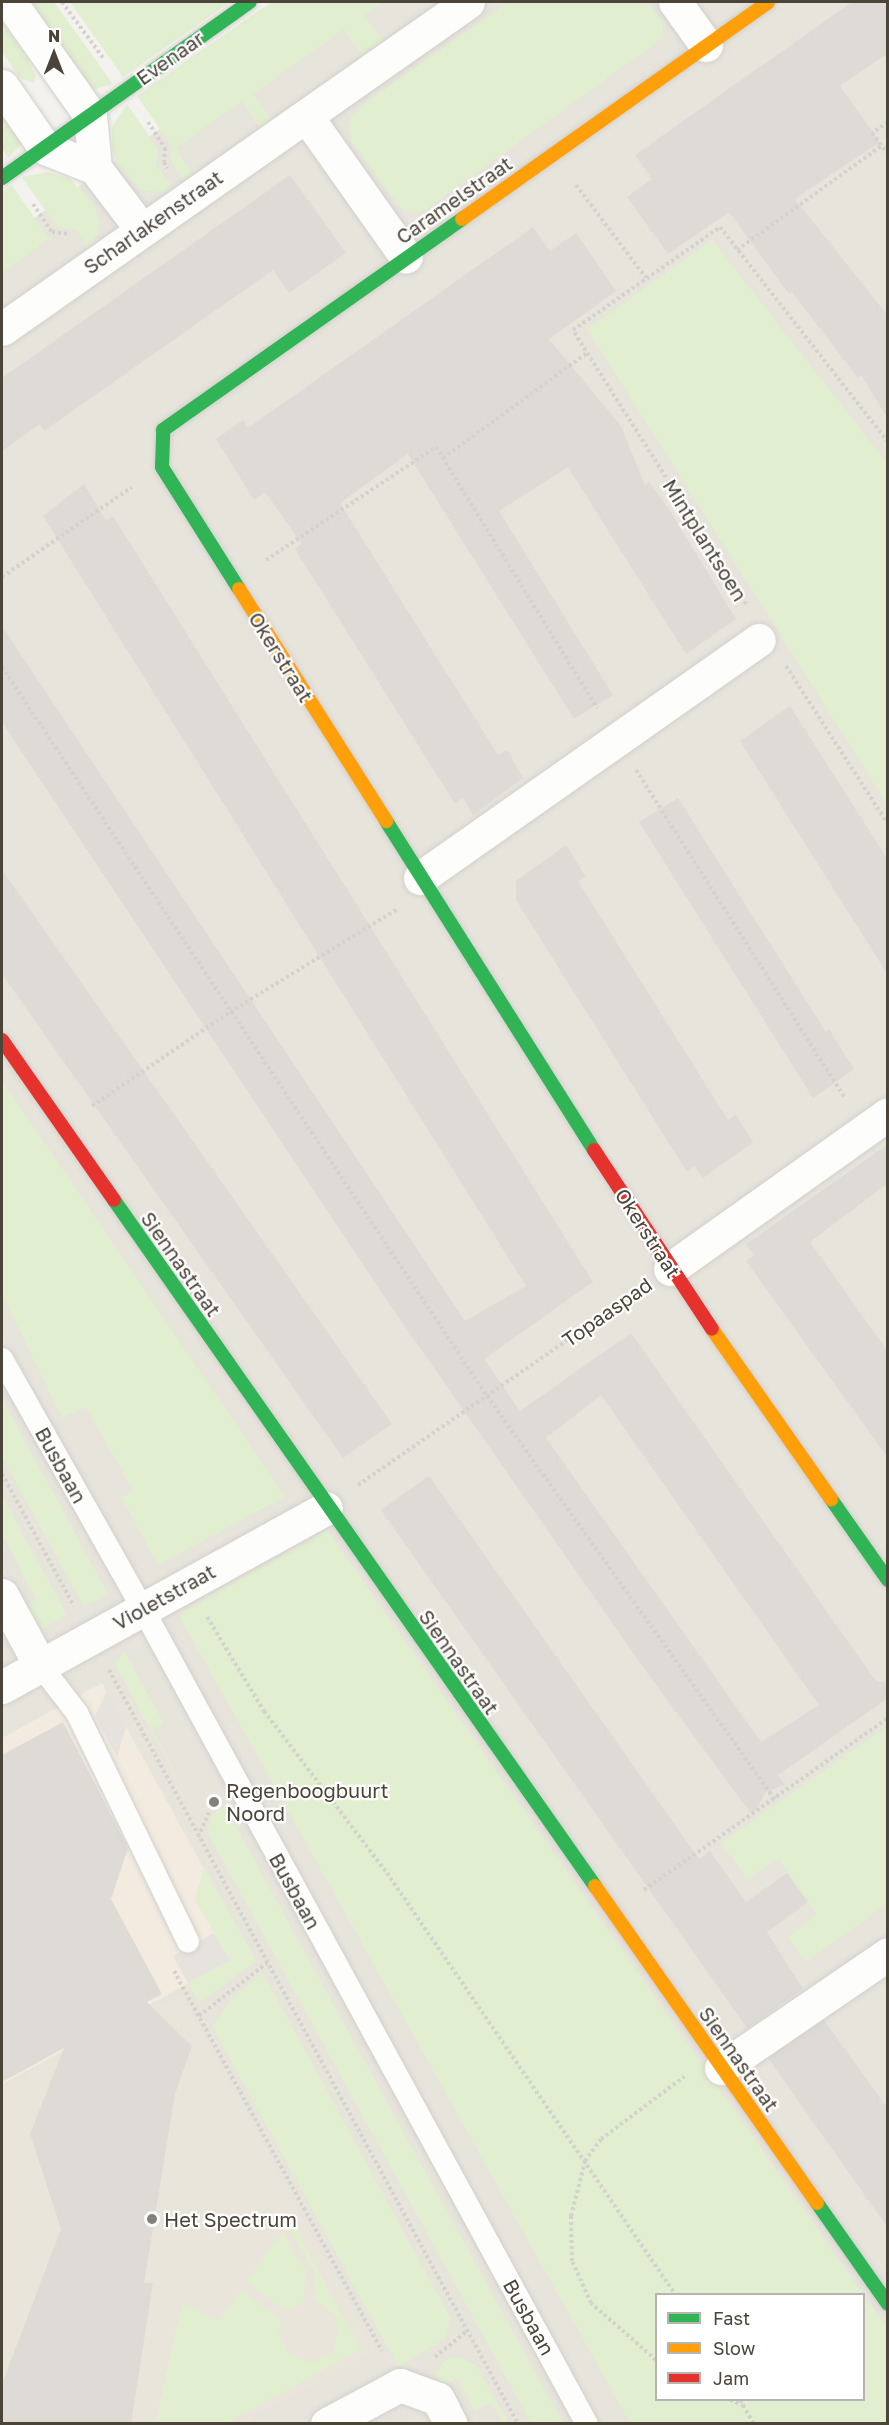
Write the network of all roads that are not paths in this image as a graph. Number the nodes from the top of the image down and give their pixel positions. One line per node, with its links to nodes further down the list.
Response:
1 (10, 2): 8 (street)
2 (250, 2): 8 (street, Evenaar)
3 (468, 2): 9 (street, Scharlakenstraat)
4 (675, 2): 6 (street)
5 (768, 2): 6 (street, Caramelstraat)
6 (706, 45): 14 (street, Caramelstraat)
7 (2, 86): 10 (street)
8 (90, 115): 10 (street, Evenaar); 11 (street)
9 (307, 117): 13 (street, Scharlakenstraat); 14 (street)
10 (45, 148): 11 (street); 12 (street, Evenaar)
11 (95, 168): 13 (street)
12 (6, 174)
13 (142, 230): 15 (street, Scharlakenstraat)
14 (406, 257): 16 (street, Caramelstraat)
15 (2, 329)
16 (162, 467): 18 (street, Okerstraat)
17 (756, 627): 18 (street)
18 (424, 884): 21 (street, Okerstraat)
19 (2, 1040): 23 (street, Siennastraat)
20 (888, 1114): 21 (street, Topaaspad)
21 (670, 1269): 24 (street, Okerstraat)
22 (2, 1359): 26 (lane, Busbaan)
23 (326, 1508): 26 (street, Violetstraat); 31 (street, Siennastraat)
24 (888, 1580)
25 (2, 1595): 27 (street)
26 (143, 1609): 27 (street, Violetstraat); 35 (lane, Busbaan)
27 (40, 1665): 28 (street, Violetstraat); 29 (lane)
28 (2, 1687)
29 (188, 1942)
30 (888, 1954): 31 (street)
31 (721, 2068): 32 (street, Siennastraat)
32 (888, 2304)
33 (327, 2424): 34 (street)
34 (451, 2424)
35 (587, 2424)

